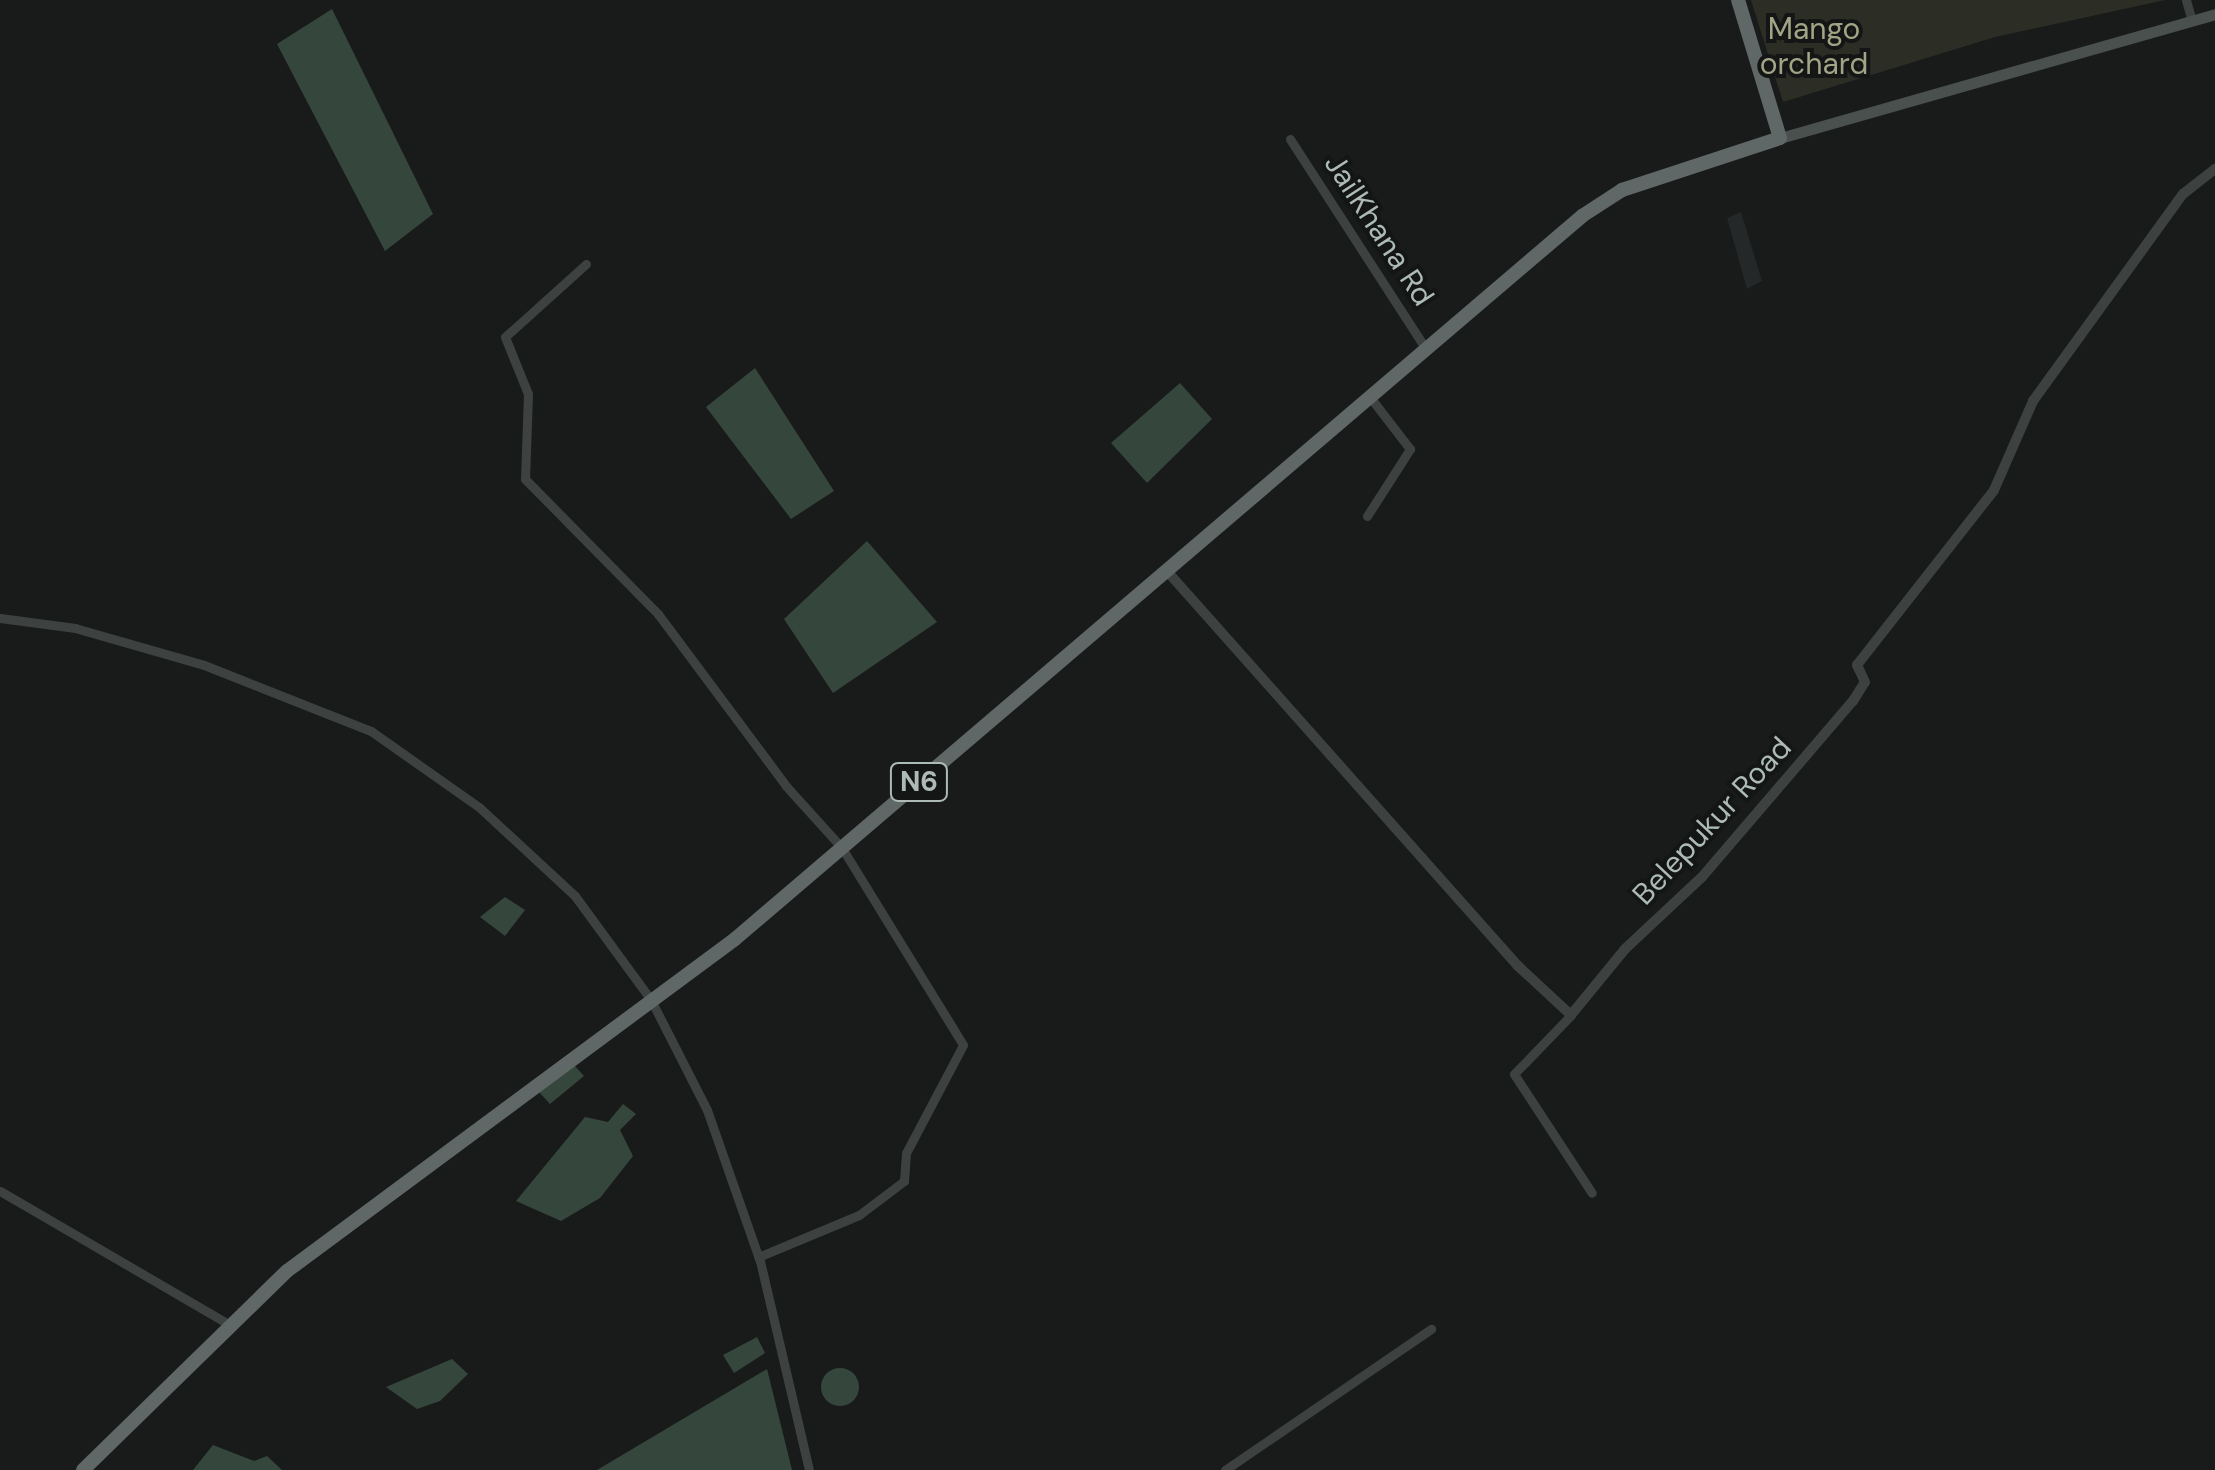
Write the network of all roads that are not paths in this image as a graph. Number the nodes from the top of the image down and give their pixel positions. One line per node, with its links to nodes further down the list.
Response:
1 (1738, 0): 5 (highway)
2 (2186, 0): 4 (street)
3 (2215, 14): 4 (main road)
4 (2192, 21): 5 (main road)
5 (1780, 138): 9 (highway, N6)
6 (1290, 139): 9 (street, JailKhana Rd)
7 (2215, 170): 16 (street, Belepukur Road)
8 (586, 264): 14 (street)
9 (1425, 348): 10 (highway, N6)
10 (1370, 397): 11 (street); 12 (highway, N6)
11 (1367, 516)
12 (1166, 570): 14 (highway, N6); 16 (street)
13 (0, 618): 15 (street)
14 (842, 848): 15 (highway, N6); 19 (street)
15 (651, 1000): 19 (street); 20 (highway, N6)
16 (1571, 1015): 18 (street)
17 (0, 1191): 20 (street)
18 (1592, 1193)
19 (758, 1257): 23 (street)
20 (230, 1326): 22 (highway, N6)
21 (1431, 1329): 24 (street)
22 (82, 1470)
23 (808, 1470)
24 (1225, 1470)

